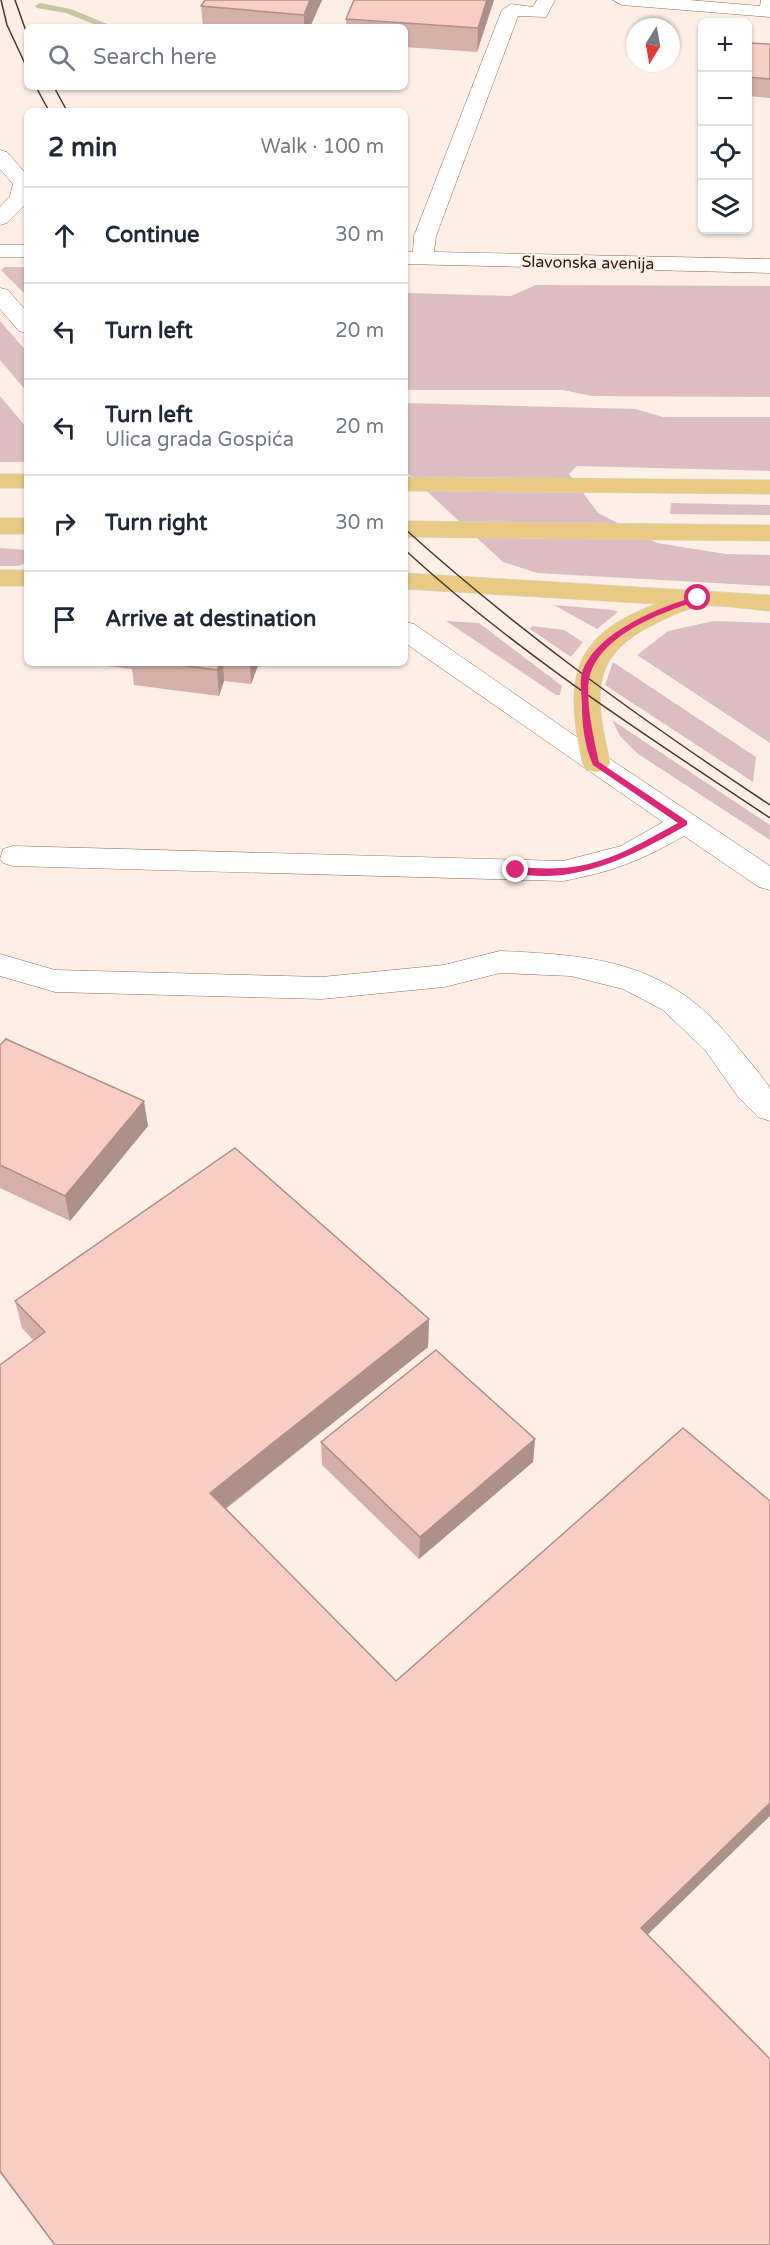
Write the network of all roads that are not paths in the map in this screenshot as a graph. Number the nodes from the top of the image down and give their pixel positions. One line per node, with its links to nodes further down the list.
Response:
1 (546, 0): 10 (street)
2 (622, 0): 3 (street)
3 (769, 8)
4 (0, 156): 5 (street)
5 (24, 185)
6 (24, 188): 7 (street)
7 (0, 219)
8 (0, 250): 9 (street)
9 (24, 251)
10 (414, 259): 11 (street, Slavonska avenija)
11 (770, 266)
12 (0, 295): 13 (street)
13 (24, 323)
14 (0, 481): 15 (main road)
15 (24, 481)
16 (408, 484): 17 (main road)
17 (770, 487)
18 (0, 526): 19 (main road)
19 (24, 526)
20 (408, 529): 21 (main road)
21 (770, 532)
22 (0, 578): 23 (main road)
23 (24, 578)
24 (408, 581): 25 (main road)
25 (698, 598): 26 (main road); 28 (main road)
26 (770, 603)
27 (408, 632): 28 (street)
28 (596, 763): 29 (street)
29 (684, 823): 30 (street); 31 (street)
30 (13, 856)
31 (770, 880)
32 (0, 964): 33 (street)
33 (770, 1108)

